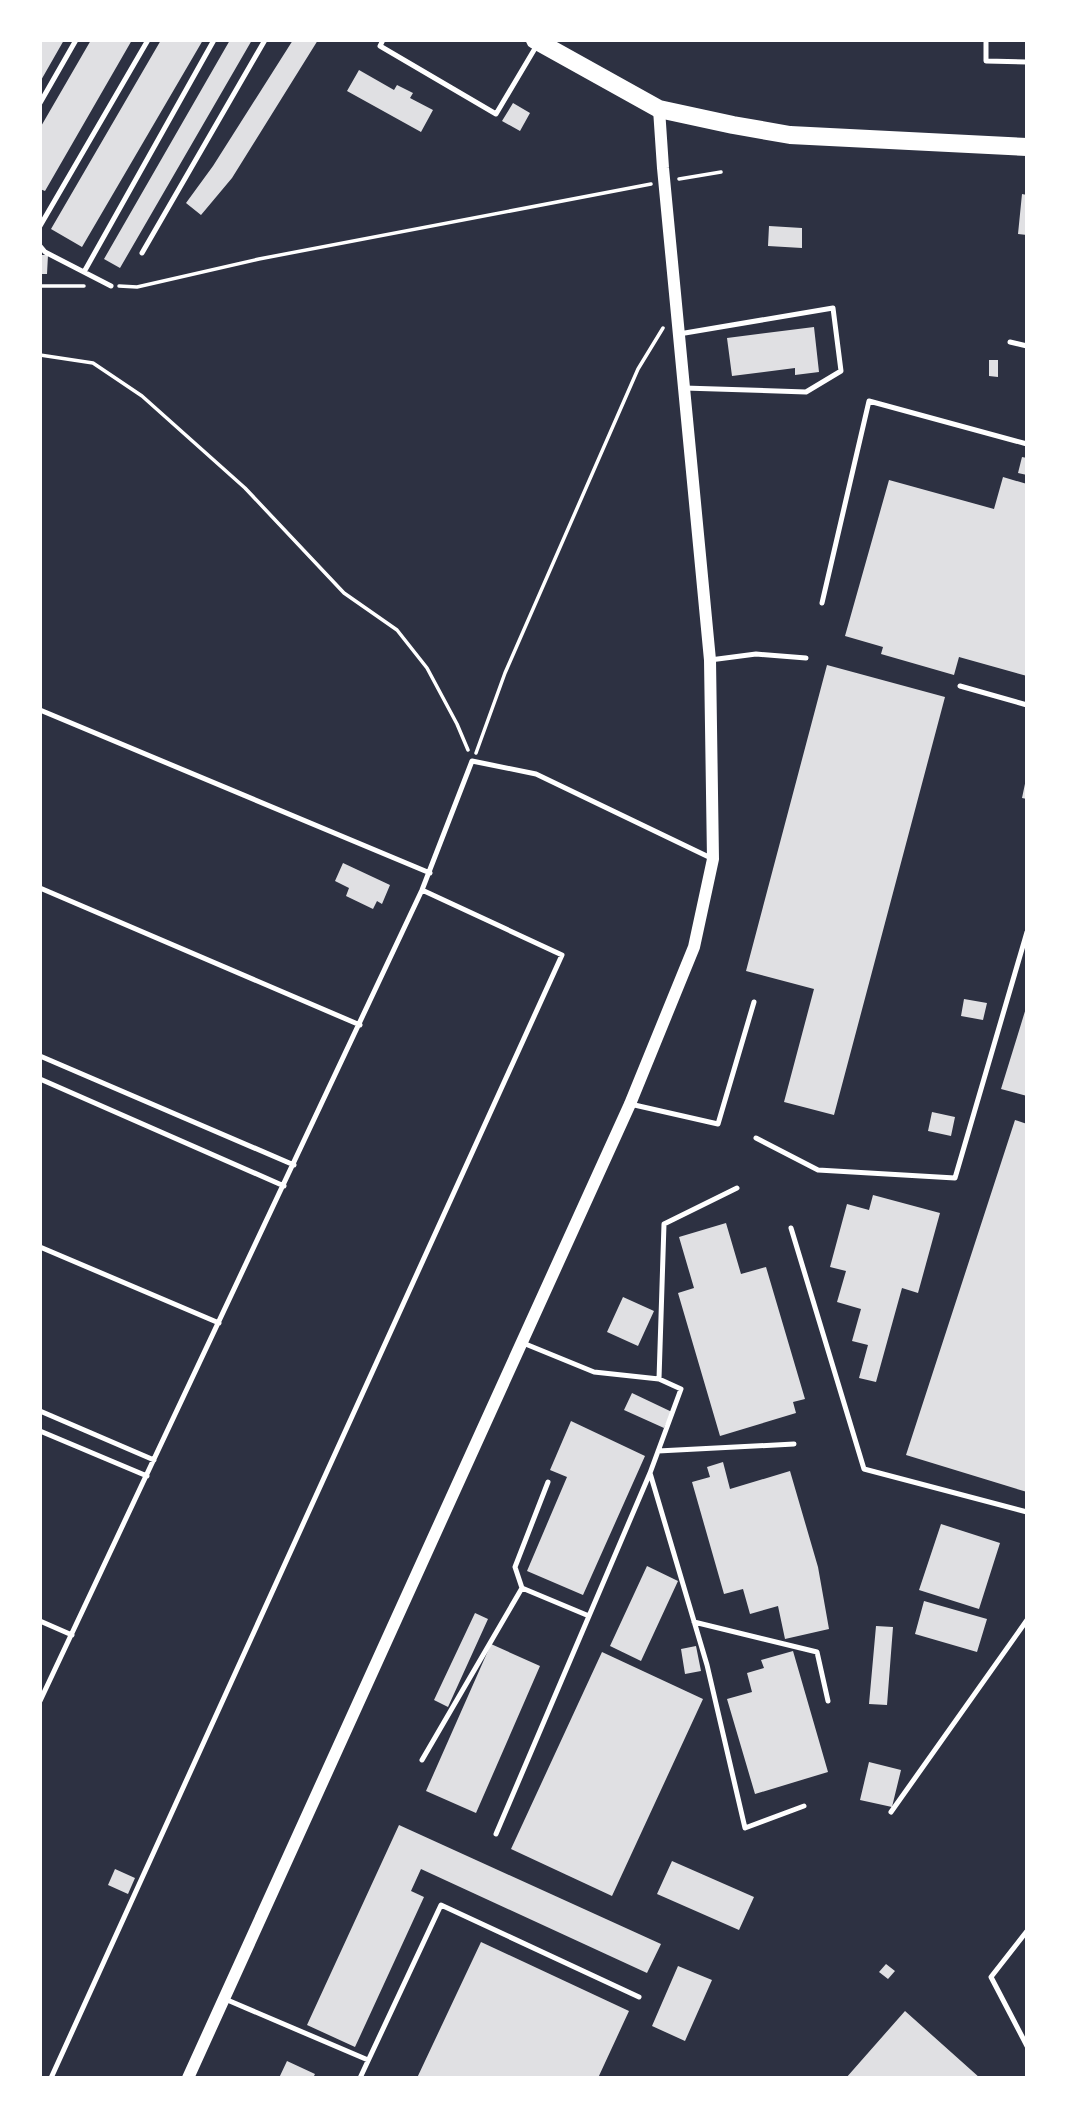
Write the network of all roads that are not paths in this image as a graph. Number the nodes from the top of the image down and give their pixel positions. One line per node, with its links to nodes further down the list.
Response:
1 (76, 40): 9 (lane)
2 (149, 40): 12 (lane)
3 (214, 40): 16 (lane)
4 (265, 40): 15 (lane)
5 (383, 40): 7 (lane)
6 (986, 40): 8 (lane)
7 (536, 41): 10 (main road)
8 (1027, 62)
9 (40, 103)
10 (659, 108): 11 (main road); 18 (street)
11 (1027, 147)
12 (40, 226)
13 (40, 246): 14 (lane)
14 (43, 251): 16 (lane)
15 (142, 253)
16 (84, 272): 17 (lane)
17 (111, 286)
18 (679, 334): 21 (street); 21 (lane)
19 (1010, 342): 20 (lane)
20 (1027, 346)
21 (684, 388): 25 (street)
22 (1027, 444): 23 (lane)
23 (822, 603)
24 (806, 659): 25 (lane)
25 (710, 660): 29 (street)
26 (960, 686): 27 (lane)
27 (1027, 705)
28 (40, 710): 30 (lane)
29 (713, 859): 30 (lane); 38 (street)
30 (430, 873): 32 (lane)
31 (40, 888): 35 (lane)
32 (422, 890): 35 (lane); 74 (lane)
33 (1027, 932): 39 (lane)
34 (754, 1002): 38 (lane)
35 (360, 1025): 40 (lane)
36 (40, 1056): 40 (lane)
37 (40, 1079): 41 (lane)
38 (630, 1104): 46 (street)
39 (755, 1138)
40 (293, 1165): 41 (lane)
41 (284, 1186): 45 (lane)
42 (737, 1188): 47 (lane)
43 (791, 1228): 56 (lane)
44 (40, 1247): 45 (lane)
45 (219, 1323): 52 (lane)
46 (523, 1343): 47 (lane); 71 (street)
47 (659, 1379): 51 (lane)
48 (40, 1411): 52 (lane)
49 (40, 1431): 54 (lane)
50 (794, 1444): 51 (lane)
51 (658, 1451): 53 (lane)
52 (154, 1460): 54 (lane)
53 (650, 1473): 58 (lane); 61 (lane)
54 (147, 1476): 62 (lane)
55 (548, 1482): 57 (lane)
56 (1027, 1512)
57 (522, 1588): 58 (lane); 65 (lane)
58 (589, 1616): 68 (lane)
59 (1027, 1620): 67 (lane)
60 (40, 1621): 62 (lane)
61 (694, 1622): 64 (lane); 66 (lane)
62 (72, 1634): 63 (lane)
63 (40, 1701)
64 (828, 1701)
65 (422, 1760)
66 (804, 1807)
67 (891, 1812)
68 (496, 1835)
69 (1027, 1931): 72 (lane)
70 (639, 1997): 73 (lane)
71 (225, 1998): 73 (lane); 75 (street)
72 (1027, 2046)
73 (368, 2060): 76 (lane)
74 (51, 2078)
75 (188, 2078)
76 (360, 2078)

